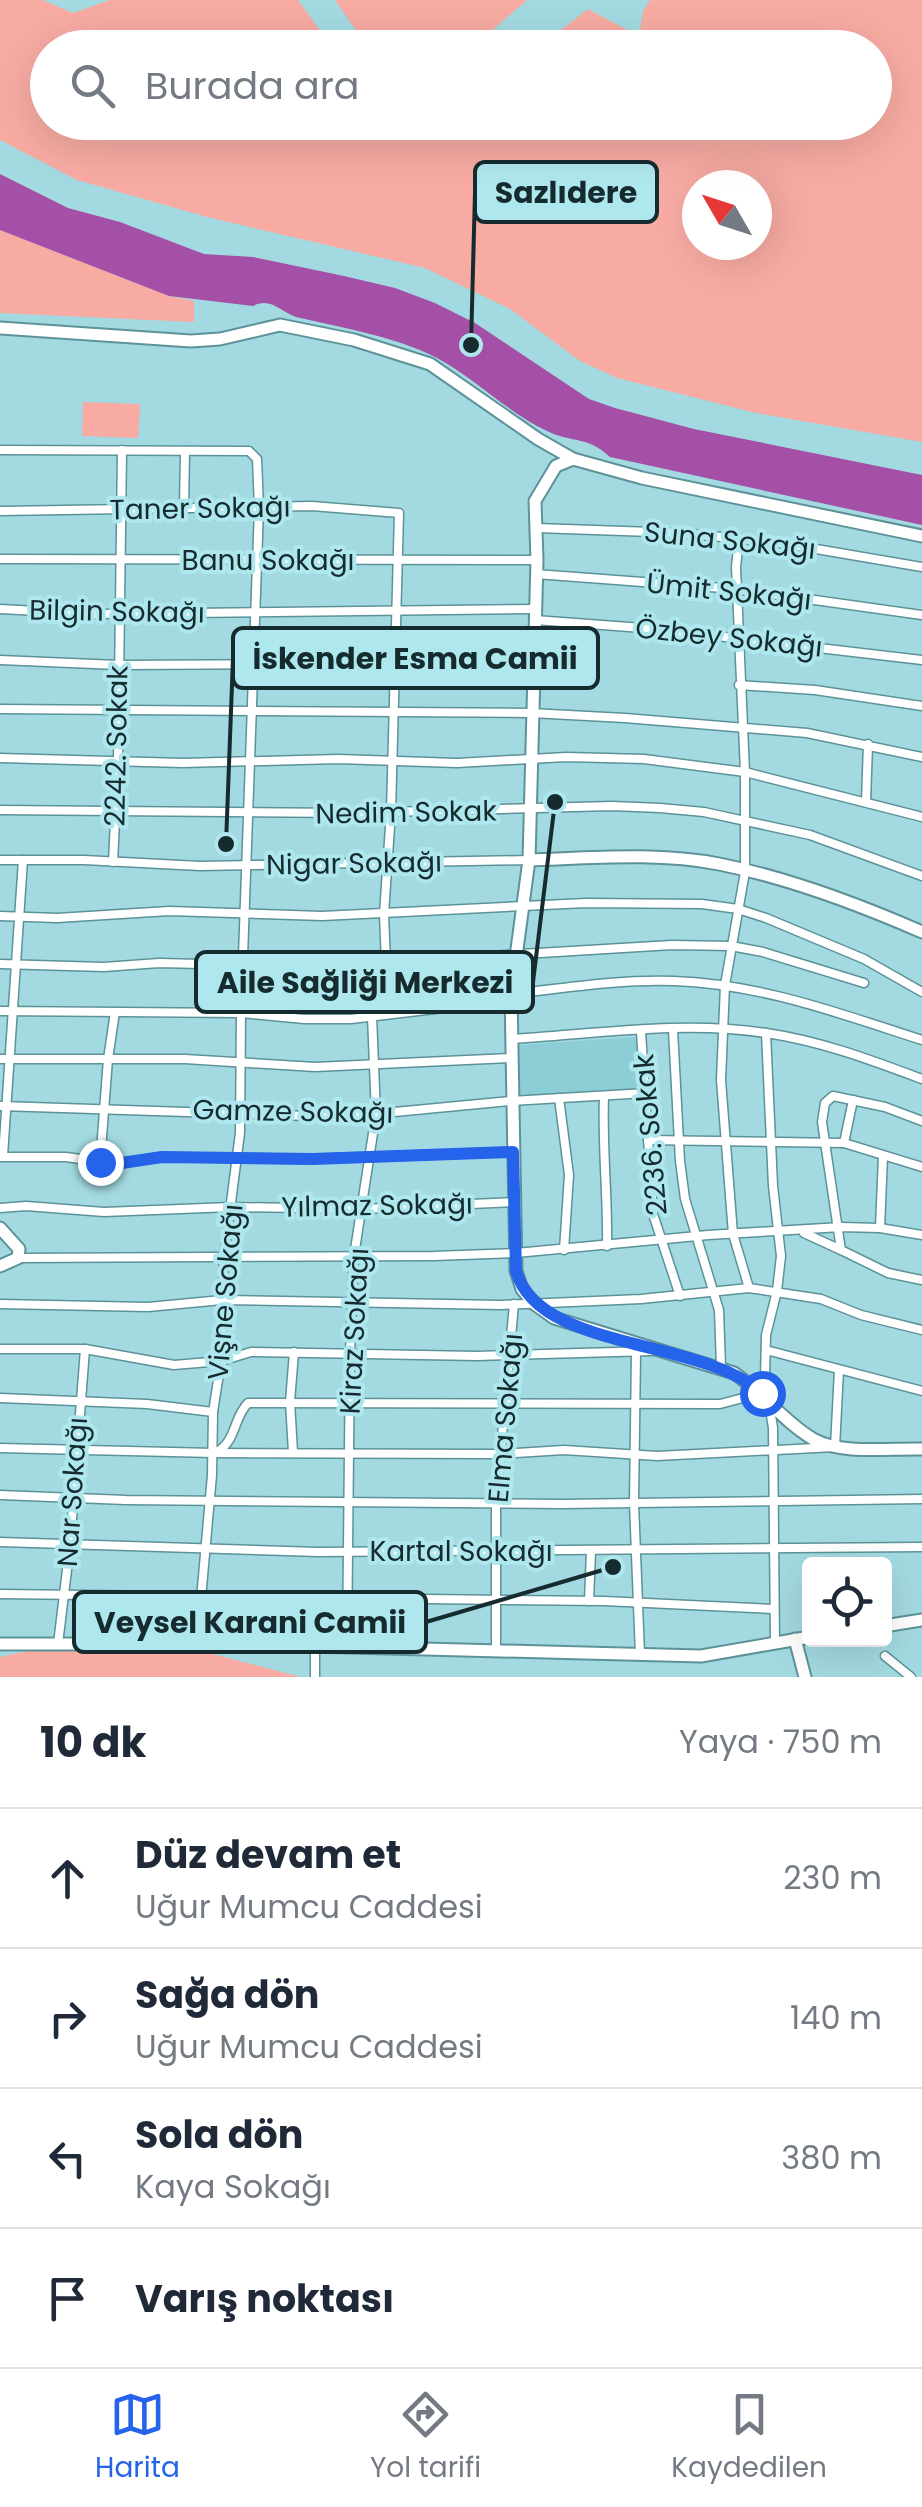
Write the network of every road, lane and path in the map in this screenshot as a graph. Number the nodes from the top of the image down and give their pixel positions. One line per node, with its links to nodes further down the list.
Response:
1 (0, 328): 5 (main road)
2 (0, 450): 3 (street)
3 (122, 450): 4 (street); 8 (street, 2242. Sokak)
4 (185, 450): 6 (street); 7 (street, Vişne Sokağı)
5 (573, 459): 10 (main road); 11 (main road)
6 (184, 508): 7 (street, Taner Sokağı); 8 (street, Taner Sokağı)
7 (259, 508): 15 (street, Vişne Sokağı); 16 (street, Taner Sokağı)
8 (120, 510): 9 (street, Taner Sokağı); 14 (street, 2242. Sokak)
9 (0, 511)
10 (536, 528): 12 (street, Suna Sokağı); 17 (main road)
11 (922, 536)
12 (738, 539): 18 (street, Suna Sokağı); 20 (street)
13 (0, 558): 14 (street, Banu Sokağı)
14 (119, 560): 15 (street, Banu Sokağı); 24 (street, 2242. Sokak)
15 (257, 560): 16 (street, Banu Sokağı); 22 (street, Vişne Sokağı)
16 (396, 560): 17 (street, Banu Sokağı); 23 (street)
17 (537, 560): 19 (main road)
18 (922, 568)
19 (536, 574): 20 (street, Ümit Sokağı); 25 (main road)
20 (736, 589): 26 (street, Ümit Sokağı); 27 (street)
21 (0, 609): 24 (street, Bilgin Sokağı)
22 (255, 612): 23 (street, Bilgin Sokağı); 24 (street, Bilgin Sokağı); 30 (street, Vişne Sokağı)
23 (397, 612): 25 (street, Bilgin Sokağı); 32 (street)
24 (120, 613): 33 (street, 2242. Sokak)
25 (535, 614): 27 (street, Özbey Sokağı); 31 (main road)
26 (922, 615)
27 (738, 639): 29 (street, Özbey Sokağı); 34 (street)
28 (0, 660): 33 (street)
29 (922, 660)
30 (254, 663): 32 (street); 33 (street); 38 (street, Vişne Sokağı)
31 (533, 663): 32 (street); 40 (main road)
32 (395, 664): 39 (street)
33 (118, 665): 37 (street, 2242. Sokak)
34 (739, 684): 35 (street); 41 (street)
35 (922, 706)
36 (0, 710): 37 (street)
37 (119, 710): 38 (street); 46 (street, 2242. Sokak)
38 (252, 711): 39 (street); 47 (street, Vişne Sokağı)
39 (394, 712): 40 (street); 48 (street)
40 (531, 713): 41 (street); 45 (main road)
41 (742, 728): 42 (street); 49 (street)
42 (868, 744): 43 (street); 50 (street)
43 (922, 757)
44 (0, 758): 46 (street)
45 (530, 758): 48 (street); 49 (street); 52 (main road)
46 (118, 761): 47 (street); 53 (street, 2242. Sokak)
47 (250, 761): 48 (street); 54 (street, Vişne Sokağı)
48 (391, 761): 55 (street)
49 (745, 772): 50 (street); 57 (street)
50 (866, 802): 56 (street)
51 (0, 810): 53 (street, Nedim Sokak)
52 (529, 810): 55 (street, Nedim Sokak); 57 (street, Nedim Sokak); 60 (main road)
53 (116, 811): 54 (street, Nedim Sokak); 62 (street, 2242. Sokak)
54 (248, 812): 55 (street, Nedim Sokak); 63 (street, Vişne Sokağı)
55 (391, 812): 61 (street)
56 (922, 817)
57 (746, 822): 64 (street); 65 (street, Nedim Sokak)
58 (0, 860): 59 (street, Nigar Sokağı)
59 (23, 860): 62 (street, Nigar Sokağı); 71 (street)
60 (528, 860): 61 (street, Nigar Sokağı); 64 (main road); 66 (main road)
61 (386, 861): 63 (street, Nigar Sokağı); 68 (street)
62 (113, 862): 63 (street, Nigar Sokağı)
63 (246, 866): 69 (street, Vişne Sokağı)
64 (745, 872): 67 (street); 72 (main road)
65 (922, 876)
66 (522, 908): 67 (street); 68 (street); 74 (main road)
67 (738, 909): 73 (street); 81 (street)
68 (384, 914): 69 (street); 75 (street)
69 (244, 915): 71 (street); 78 (street, Vişne Sokağı)
70 (0, 916): 71 (street)
71 (19, 916): 77 (street)
72 (922, 932)
73 (731, 946): 74 (street); 79 (street); 80 (street)
74 (515, 952): 75 (street); 82 (main road)
75 (386, 958): 78 (street); 87 (street)
76 (0, 964): 77 (street)
77 (16, 965): 78 (street); 84 (street)
78 (242, 966): 86 (street, Vişne Sokağı)
79 (725, 984): 82 (street); 89 (street); 94 (street)
80 (864, 984)
81 (922, 992)
82 (511, 1000): 87 (street); 93 (main road)
83 (0, 1011): 84 (street)
84 (13, 1012): 85 (street); 96 (street)
85 (115, 1012): 86 (street); 97 (street)
86 (241, 1012): 88 (street); 98 (street, Vişne Sokağı)
87 (388, 1014): 88 (street)
88 (372, 1016): 99 (street, Kiraz Sokağı)
89 (721, 1029): 90 (street); 92 (street); 113 (street)
90 (673, 1030): 91 (street); 112 (street)
91 (640, 1032): 93 (street); 101 (street, 2236. Sokak)
92 (766, 1032): 100 (street); 114 (street)
93 (511, 1039): 95 (main road)
94 (922, 1040)
95 (511, 1058): 99 (street); 105 (main road)
96 (5, 1059): 97 (street); 106 (street)
97 (108, 1059): 98 (street); 107 (street)
98 (239, 1064): 99 (street); 108 (street, Vişne Sokağı)
99 (377, 1064): 109 (street, Kiraz Sokağı)
100 (922, 1079)
101 (646, 1093): 102 (street, Gamze Sokağı); 111 (street, 2236. Sokak)
102 (604, 1096): 103 (street, Gamze Sokağı); 137 (street)
103 (559, 1098): 105 (street, Gamze Sokağı); 138 (street)
104 (854, 1100): 110 (street); 115 (street); 116 (street)
105 (512, 1101): 109 (street, Gamze Sokağı); 117 (main road)
106 (3, 1106): 107 (street, Gamze Sokağı); 118 (street)
107 (104, 1108): 108 (street, Gamze Sokağı); 122 (street)
108 (238, 1112): 109 (street, Gamze Sokağı); 120 (street, Vişne Sokağı)
109 (376, 1114): 121 (street, Kiraz Sokağı)
110 (922, 1121)
111 (648, 1140): 112 (street); 136 (street, 2236. Sokak)
112 (679, 1141): 113 (street); 135 (street)
113 (725, 1142): 114 (street); 133 (street)
114 (771, 1142): 115 (street); 132 (street)
115 (824, 1142): 116 (street); 128 (street)
116 (844, 1143): 119 (street)
117 (513, 1152): 121 (street); 124 (main road)
118 (2, 1156): 122 (street)
119 (883, 1156): 123 (street); 130 (street)
120 (238, 1157): 121 (street); 122 (street); 125 (street, Vişne Sokağı)
121 (370, 1158): 127 (street, Kiraz Sokağı)
122 (100, 1162)
123 (922, 1167)
124 (514, 1202): 127 (street, Yılmaz Sokağı); 140 (main road)
125 (231, 1206): 126 (street, Yılmaz Sokağı); 127 (street, Yılmaz Sokağı); 141 (street, Vişne Sokağı)
126 (0, 1208)
127 (362, 1208): 142 (street, Kiraz Sokağı)
128 (836, 1227): 130 (street); 131 (street); 139 (street)
129 (0, 1228): 143 (main road)
130 (880, 1228): 134 (street)
131 (801, 1231): 132 (street); 139 (street)
132 (778, 1232): 133 (street); 147 (street)
133 (733, 1234): 135 (street); 146 (street)
134 (922, 1235)
135 (695, 1236): 136 (street); 148 (street)
136 (663, 1239): 137 (street); 149 (street, 2236. Sokak)
137 (607, 1246): 138 (street)
138 (564, 1250): 140 (street)
139 (841, 1250): 145 (street)
140 (516, 1253): 142 (street); 151 (main road)
141 (224, 1256): 142 (street); 143 (street); 150 (street, Vişne Sokağı)
142 (354, 1256): 153 (street, Kiraz Sokağı)
143 (18, 1258): 144 (main road)
144 (0, 1266)
145 (922, 1280)
146 (749, 1288): 147 (street); 148 (street)
147 (777, 1291): 155 (street); 158 (street)
148 (714, 1293): 149 (street); 165 (street)
149 (680, 1296): 151 (street)
150 (222, 1300): 152 (street); 153 (street); 164 (street, Vişne Sokağı)
151 (533, 1302): 154 (street); 159 (main road)
152 (0, 1304)
153 (352, 1304): 154 (street); 161 (street, Kiraz Sokağı)
154 (514, 1304): 163 (street, Elma Sokağı)
155 (922, 1330)
156 (0, 1349): 157 (street)
157 (84, 1349): 164 (street); 170 (street, Nar Sokağı)
158 (766, 1350): 166 (street); 169 (street)
159 (667, 1351): 162 (street); 165 (main road)
160 (294, 1352): 161 (street); 164 (street); 171 (street)
161 (350, 1352): 163 (street); 172 (street, Kiraz Sokağı)
162 (636, 1352): 163 (street); 174 (street)
163 (508, 1355): 173 (street, Elma Sokağı)
164 (221, 1361): 175 (street, Vişne Sokağı)
165 (721, 1367): 169 (main road)
166 (839, 1370): 167 (street); 176 (street)
167 (922, 1391)
168 (0, 1398): 170 (street)
169 (766, 1398): 174 (street); 176 (main road); 180 (street)
170 (78, 1400): 175 (street); 179 (street, Nar Sokağı)
171 (290, 1402): 172 (street); 182 (street); 183 (street)
172 (350, 1404): 173 (street); 181 (street, Kiraz Sokağı)
173 (504, 1405): 174 (street); 184 (street, Elma Sokağı)
174 (634, 1405): 185 (street)
175 (213, 1412): 183 (street, Vişne Sokağı)
176 (834, 1446): 178 (main road); 180 (street)
177 (0, 1448): 179 (street)
178 (922, 1449)
179 (76, 1450): 183 (street); 187 (street, Nar Sokağı)
180 (774, 1450): 185 (street); 190 (street)
181 (349, 1451): 182 (street); 184 (street); 191 (street, Kiraz Sokağı)
182 (293, 1452): 183 (street)
183 (214, 1453): 188 (street, Vişne Sokağı)
184 (500, 1454): 185 (street); 193 (street, Elma Sokağı)
185 (634, 1456): 192 (street)
186 (0, 1495): 187 (street)
187 (74, 1498): 188 (street); 195 (street, Nar Sokağı)
188 (210, 1498): 191 (street); 196 (street, Vişne Sokağı)
189 (922, 1499): 190 (street)
190 (774, 1500): 192 (street); 198 (street)
191 (349, 1501): 193 (street); 199 (street, Kiraz Sokağı)
192 (634, 1502): 193 (street); 201 (street)
193 (496, 1503): 202 (street, Elma Sokağı)
194 (0, 1542): 195 (street, Kartal Sokağı)
195 (70, 1545): 196 (street, Kartal Sokağı); 204 (street, Nar Sokağı)
196 (206, 1547): 199 (street, Kartal Sokağı); 205 (street, Vişne Sokağı)
197 (922, 1547): 198 (street, Kartal Sokağı)
198 (774, 1549): 201 (street, Kartal Sokağı); 210 (street)
199 (348, 1550): 202 (street, Kartal Sokağı); 206 (street, Kiraz Sokağı)
200 (591, 1551): 201 (street, Kartal Sokağı); 202 (street, Kartal Sokağı); 208 (street)
201 (635, 1551): 209 (street)
202 (498, 1552): 207 (street, Elma Sokağı)
203 (0, 1594): 204 (street)
204 (63, 1595): 205 (street); 217 (street, Nar Sokağı)
205 (202, 1596): 206 (street); 218 (street, Vişne Sokağı)
206 (348, 1598): 207 (street); 220 (street, Kiraz Sokağı)
207 (498, 1600): 208 (street); 221 (street, Elma Sokağı)
208 (589, 1601): 209 (street)
209 (636, 1602): 210 (street); 222 (street)
210 (772, 1608): 215 (street)
211 (922, 1620): 212 (main road)
212 (892, 1625)
213 (802, 1639): 214 (main road)
214 (795, 1640): 215 (main road); 225 (main road)
215 (775, 1643): 222 (main road)
216 (0, 1644): 217 (main road)
217 (58, 1644): 218 (main road)
218 (197, 1644): 219 (main road)
219 (314, 1646): 220 (main road); 224 (street)
220 (347, 1648): 221 (main road)
221 (496, 1652): 222 (main road)
222 (640, 1654)
223 (884, 1656): 226 (street)
224 (315, 1677)
225 (806, 1677)
226 (911, 1677)

